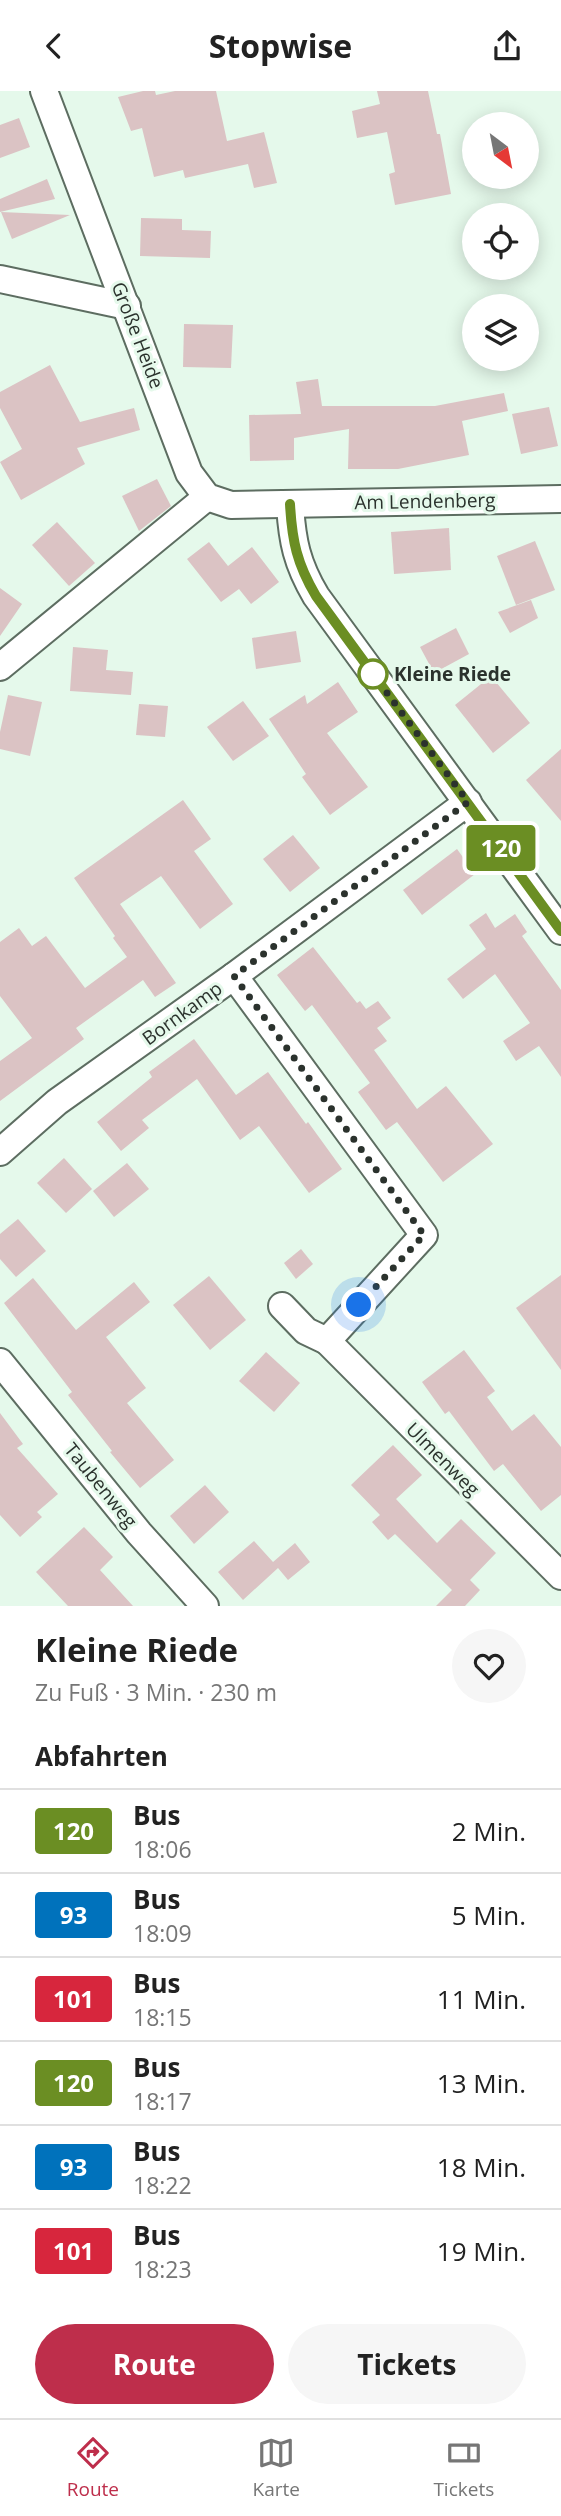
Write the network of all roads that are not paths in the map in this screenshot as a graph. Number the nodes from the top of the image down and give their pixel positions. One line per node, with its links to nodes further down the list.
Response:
1 (44, 91): 3 (street, Große Heide)
2 (0, 279): 3 (street)
3 (127, 306): 4 (street, Große Heide)
4 (207, 497): 6 (street); 7 (street)
5 (561, 499): 6 (street, Am Lendenberg)
6 (290, 504): 8 (street)
7 (0, 667)
8 (468, 802): 9 (street); 10 (street, Bornkamp)
9 (561, 931)
10 (234, 976): 11 (street, Bornkamp); 13 (street)
11 (0, 1151)
12 (282, 1306): 13 (street, Ulmenweg)
13 (327, 1341): 15 (street, Ulmenweg)
14 (0, 1362): 16 (street, Taubenweg)
15 (561, 1576)
16 (205, 1606)

